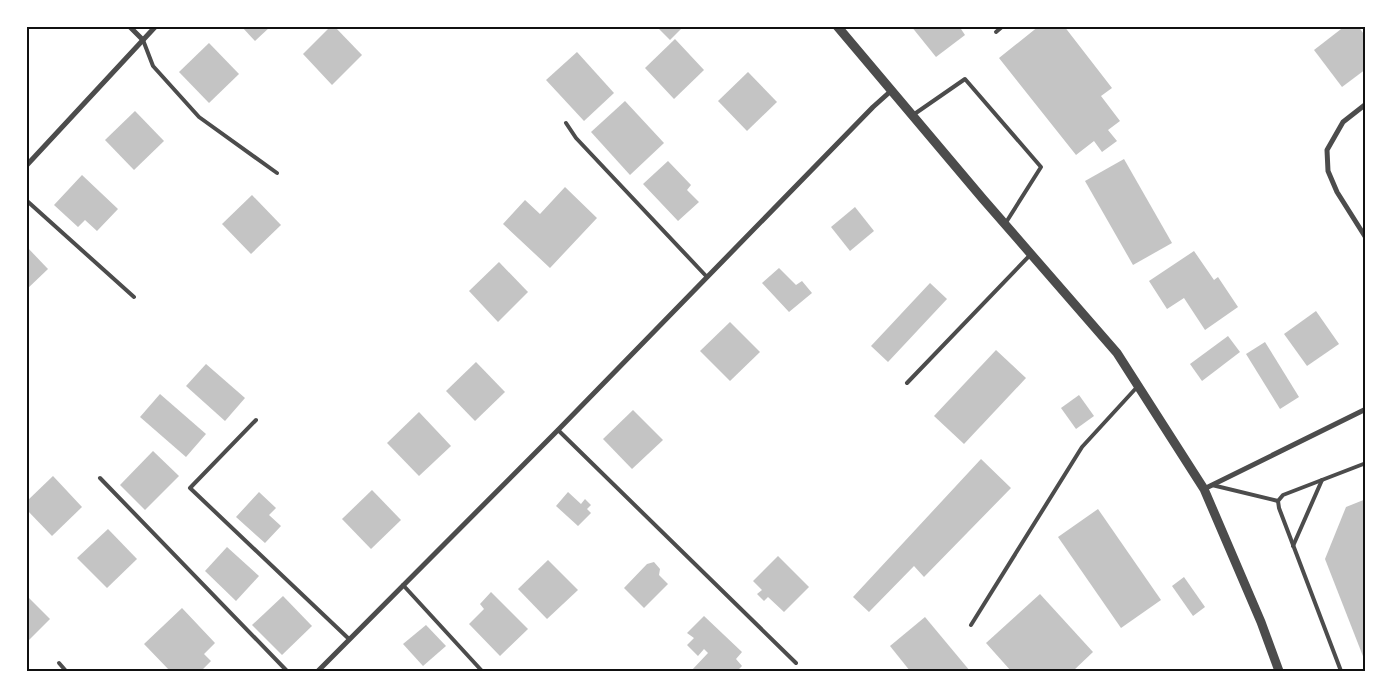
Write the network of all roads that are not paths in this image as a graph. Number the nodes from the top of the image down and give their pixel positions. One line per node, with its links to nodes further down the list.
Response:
1 (130, 26): 6 (street)
2 (156, 26): 6 (street)
3 (837, 26): 7 (street)
4 (1003, 26): 5 (lane)
5 (996, 32)
6 (143, 40): 11 (street); 12 (lane)
7 (892, 90): 9 (street); 17 (street)
8 (1366, 104): 15 (street)
9 (913, 115): 14 (street); 14 (lane)
10 (566, 123): 17 (lane)
11 (26, 166)
12 (277, 173)
13 (26, 200): 18 (lane)
14 (1005, 224): 16 (street)
15 (1366, 238)
16 (1031, 254): 19 (lane); 20 (street)
17 (707, 277): 23 (street)
18 (134, 297)
19 (907, 383)
20 (1138, 386): 27 (street); 31 (lane)
21 (1366, 409): 27 (street)
22 (256, 420): 32 (lane)
23 (558, 430): 30 (street); 34 (lane)
24 (1366, 463): 26 (lane)
25 (100, 478): 36 (lane)
26 (1322, 480): 28 (lane); 29 (lane)
27 (1208, 487): 28 (lane); 39 (street)
28 (1278, 502): 29 (lane)
29 (1293, 546): 40 (lane)
30 (403, 585): 32 (street); 38 (lane)
31 (971, 625)
32 (349, 640): 37 (street)
33 (59, 663): 35 (lane)
34 (796, 663)
35 (66, 671)
36 (287, 671)
37 (318, 671)
38 (482, 671)
39 (1279, 671)
40 (1341, 671)

